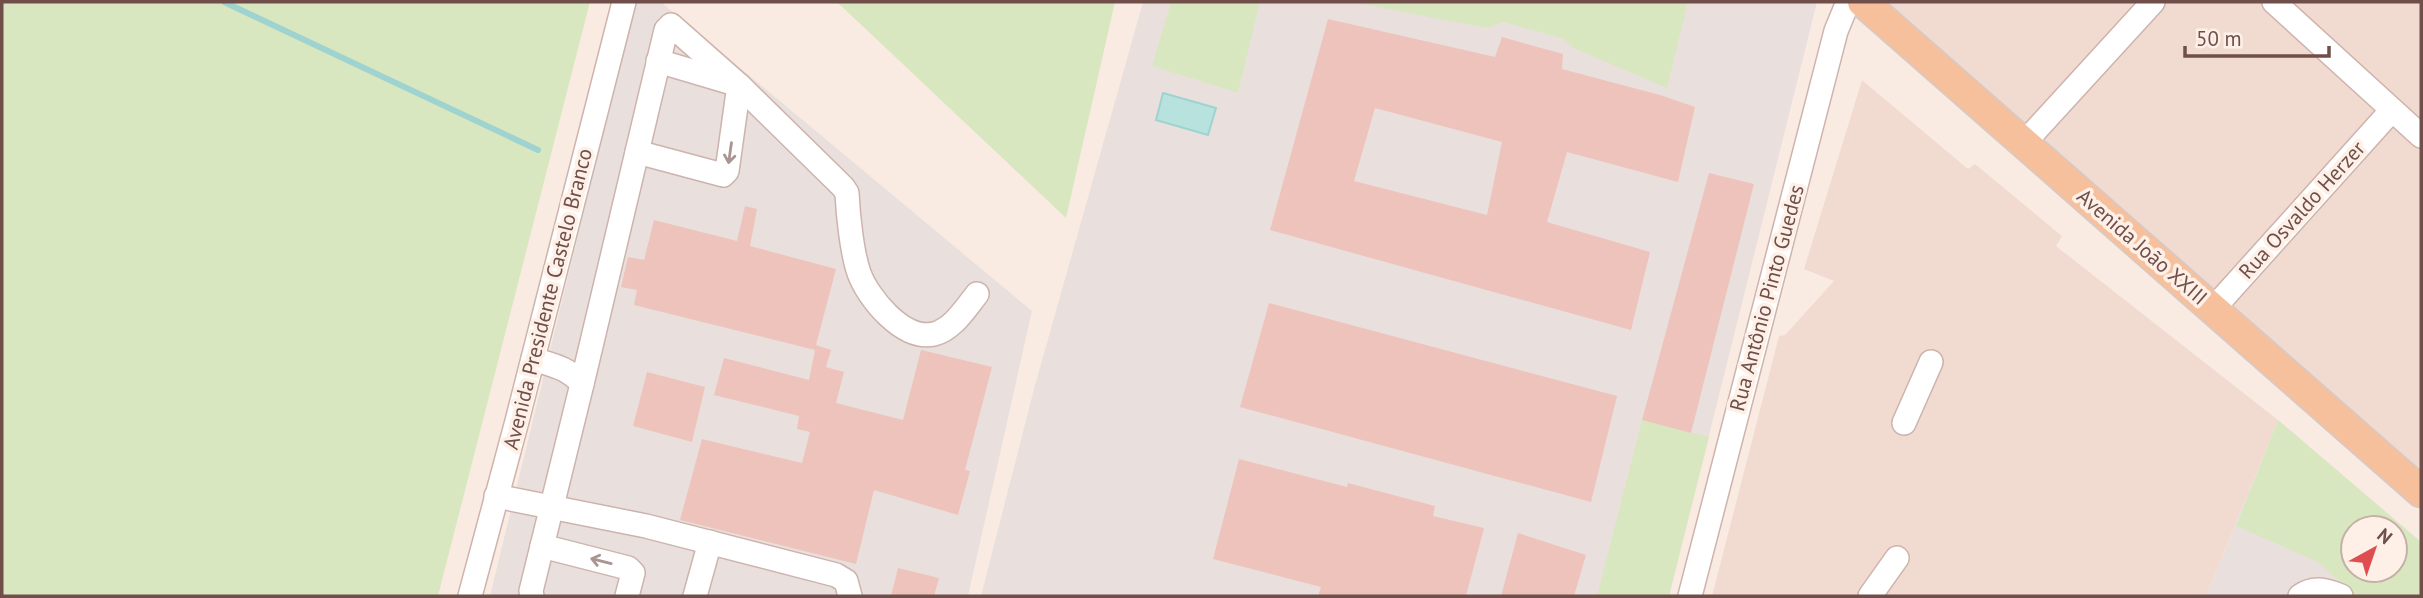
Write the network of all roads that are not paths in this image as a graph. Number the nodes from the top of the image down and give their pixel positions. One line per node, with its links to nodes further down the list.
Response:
1 (624, 2): 14 (street, Avenida Presidente Castelo Branco)
2 (1848, 2): 29 (street, Rua Antônio Pinto Guedes)
3 (1863, 2): 10 (main road, Avenida João XXIII)
4 (2153, 2): 10 (street)
5 (2274, 2): 8 (street)
6 (658, 61): 7 (street); 7 (street); 11 (street)
7 (739, 85): 11 (street, one-way to 11); 12 (street)
8 (2392, 110): 9 (street); 13 (street, Rua Osvaldo Herzer)
9 (2421, 136)
10 (2024, 143): 13 (main road, Avenida João XXIII)
11 (637, 152): 16 (street)
12 (977, 294)
13 (2213, 309): 18 (main road, Avenida João XXIII)
14 (533, 359): 16 (street); 19 (street, Avenida Presidente Castelo Branco)
15 (1931, 362): 17 (street)
16 (582, 384): 20 (street)
17 (1904, 423)
18 (2421, 492)
19 (496, 496): 20 (street); 24 (street, Avenida Presidente Castelo Branco)
20 (551, 507): 21 (street); 22 (street)
21 (710, 542): 27 (street); 28 (street)
22 (542, 546): 25 (street); 26 (street, one-way to 22)
23 (1897, 558): 30 (street)
24 (470, 596)
25 (532, 596)
26 (627, 596)
27 (695, 596)
28 (850, 596)
29 (1690, 596)
30 (1870, 596)
31 (2300, 596): 32 (street)
32 (2341, 596)

